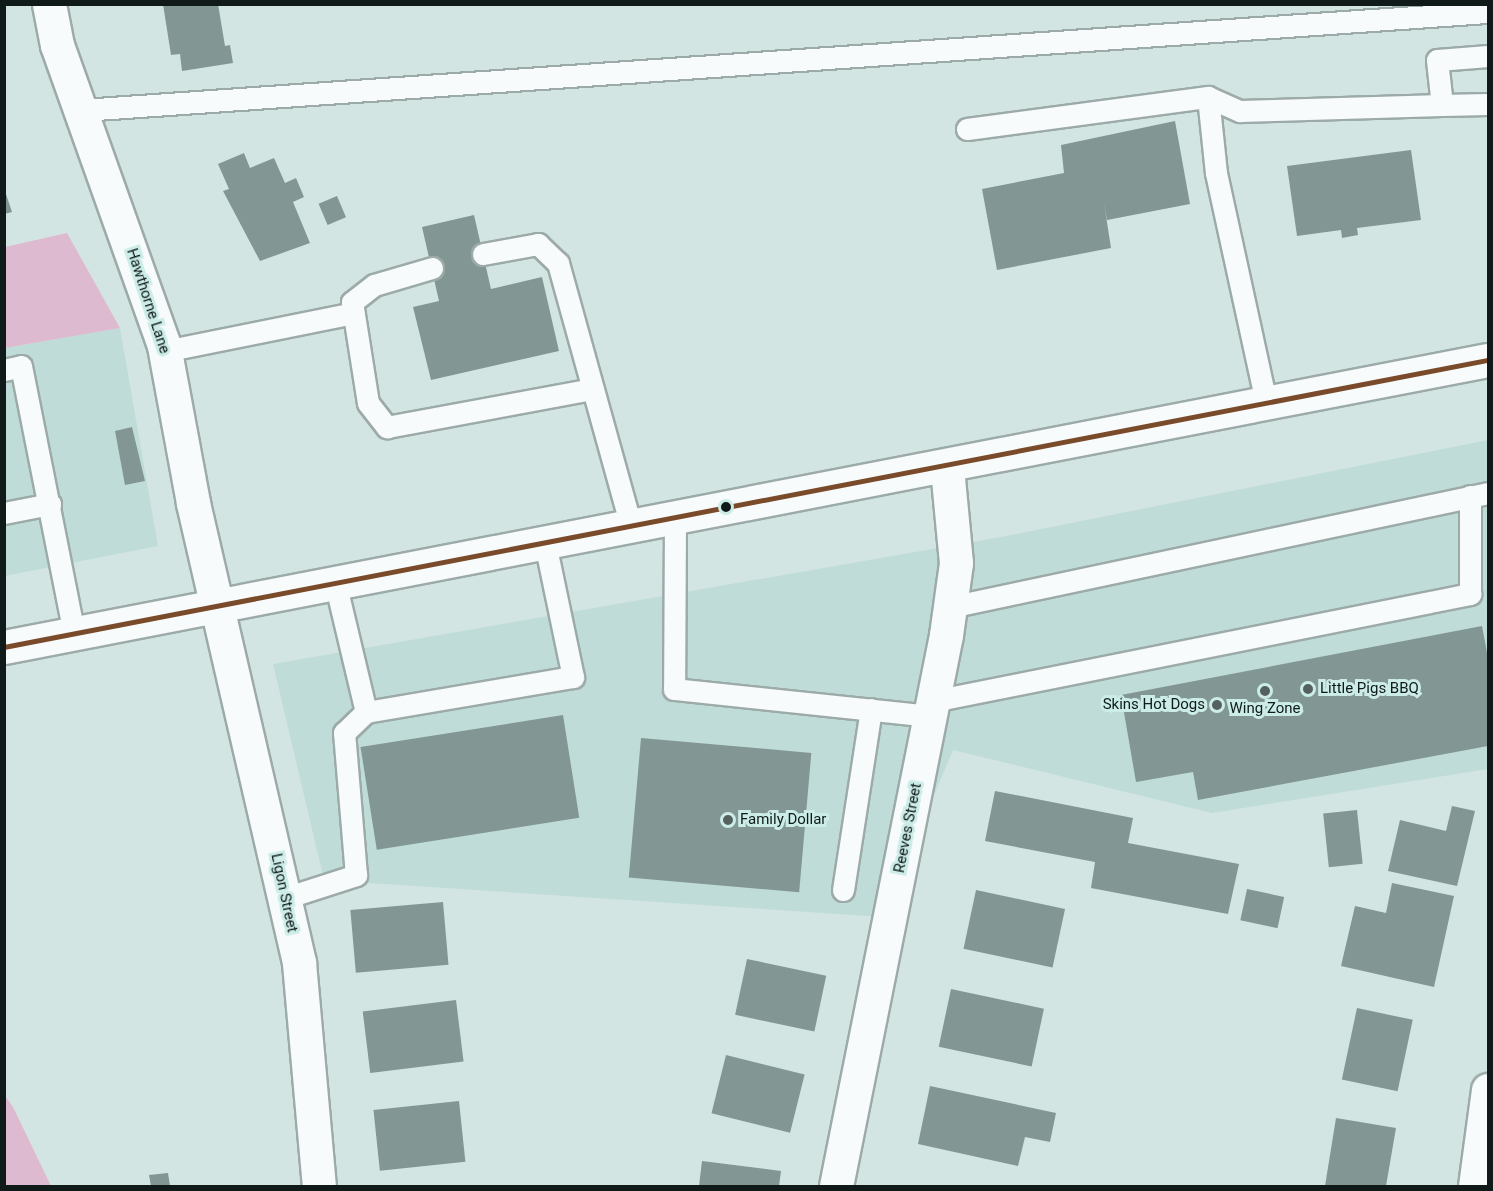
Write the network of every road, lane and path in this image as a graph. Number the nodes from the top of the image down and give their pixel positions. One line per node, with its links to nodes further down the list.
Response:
1 (49, 4): 7 (street, Hawthorne Lane)
2 (1488, 12): 7 (lane)
3 (1488, 56): 6 (lane)
4 (1208, 97): 6 (lane); 8 (lane); 16 (lane)
5 (1488, 104): 6 (lane)
6 (1442, 105)
7 (82, 110): 12 (street, Hawthorne Lane)
8 (967, 129)
9 (483, 254): 15 (lane)
10 (432, 268): 11 (lane)
11 (354, 313): 12 (lane); 15 (lane)
12 (165, 351): 25 (street, Hawthorne Lane)
13 (1488, 360): 16 (street)
14 (4, 370): 19 (lane)
15 (593, 389): 22 (lane)
16 (1266, 402): 17 (street)
17 (947, 467): 21 (street); 26 (street, Reeves Street)
18 (1479, 495): 26 (lane); 29 (lane)
19 (50, 504): 20 (lane); 27 (lane)
20 (4, 513)
21 (675, 519): 22 (street); 30 (lane)
22 (631, 527): 23 (street)
23 (545, 543): 24 (street); 31 (lane)
24 (335, 582): 25 (street); 31 (lane)
25 (216, 605): 27 (street); 33 (street, Ligon Street)
26 (950, 607): 29 (street, Reeves Street)
27 (74, 633): 28 (street)
28 (4, 647)
29 (932, 708): 30 (lane); 36 (street, Reeves Street)
30 (872, 709): 32 (lane)
31 (366, 712): 33 (lane)
32 (843, 890)
33 (285, 898): 35 (street, Ligon Street)
34 (1488, 1090): 37 (street)
35 (319, 1186)
36 (836, 1186)
37 (1475, 1186)

